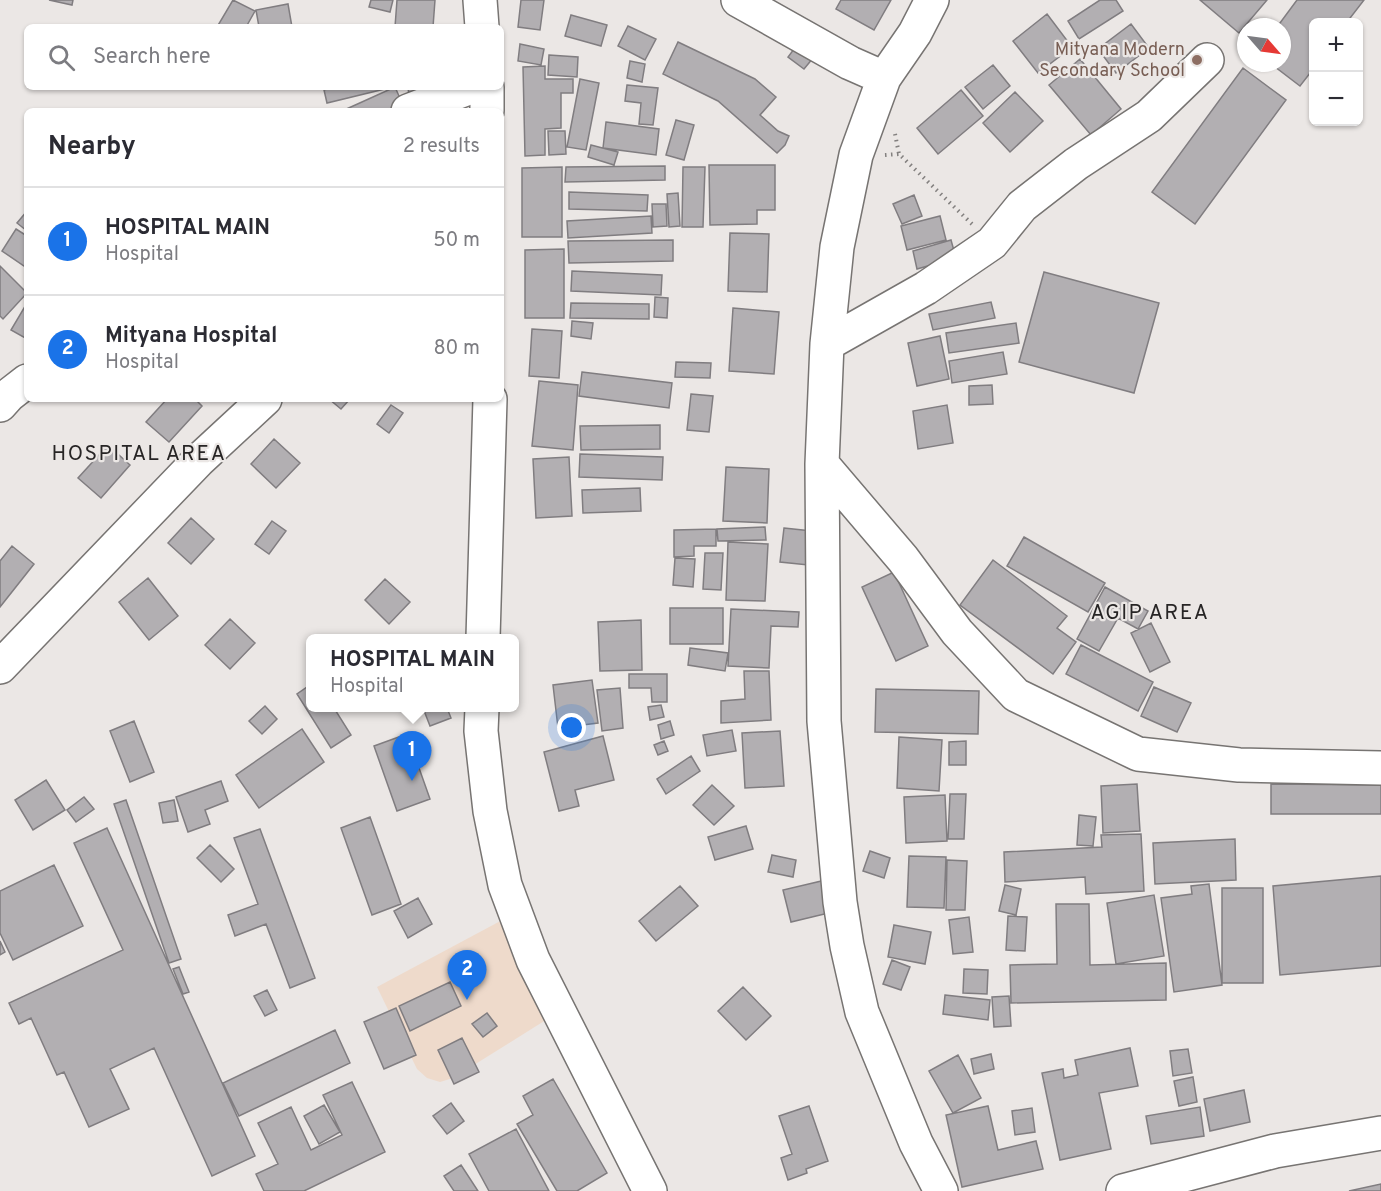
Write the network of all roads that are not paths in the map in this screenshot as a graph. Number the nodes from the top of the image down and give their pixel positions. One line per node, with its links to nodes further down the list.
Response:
1 (480, 0): 4 (street)
2 (738, 0): 6 (street)
3 (932, 0): 6 (street)
4 (482, 24)
5 (1207, 60): 11 (street)
6 (884, 78): 11 (street)
7 (463, 90): 9 (street)
8 (487, 90): 10 (street)
9 (416, 108)
10 (488, 108)
11 (827, 344): 16 (street)
12 (24, 383): 15 (street)
13 (262, 402): 18 (street)
14 (490, 402): 17 (street)
15 (0, 405)
16 (822, 464): 20 (street); 23 (street)
17 (483, 634)
18 (0, 667)
19 (482, 712): 22 (street)
20 (1381, 768)
21 (1381, 1133): 24 (street)
22 (650, 1191)
23 (941, 1191)
24 (1123, 1191)

